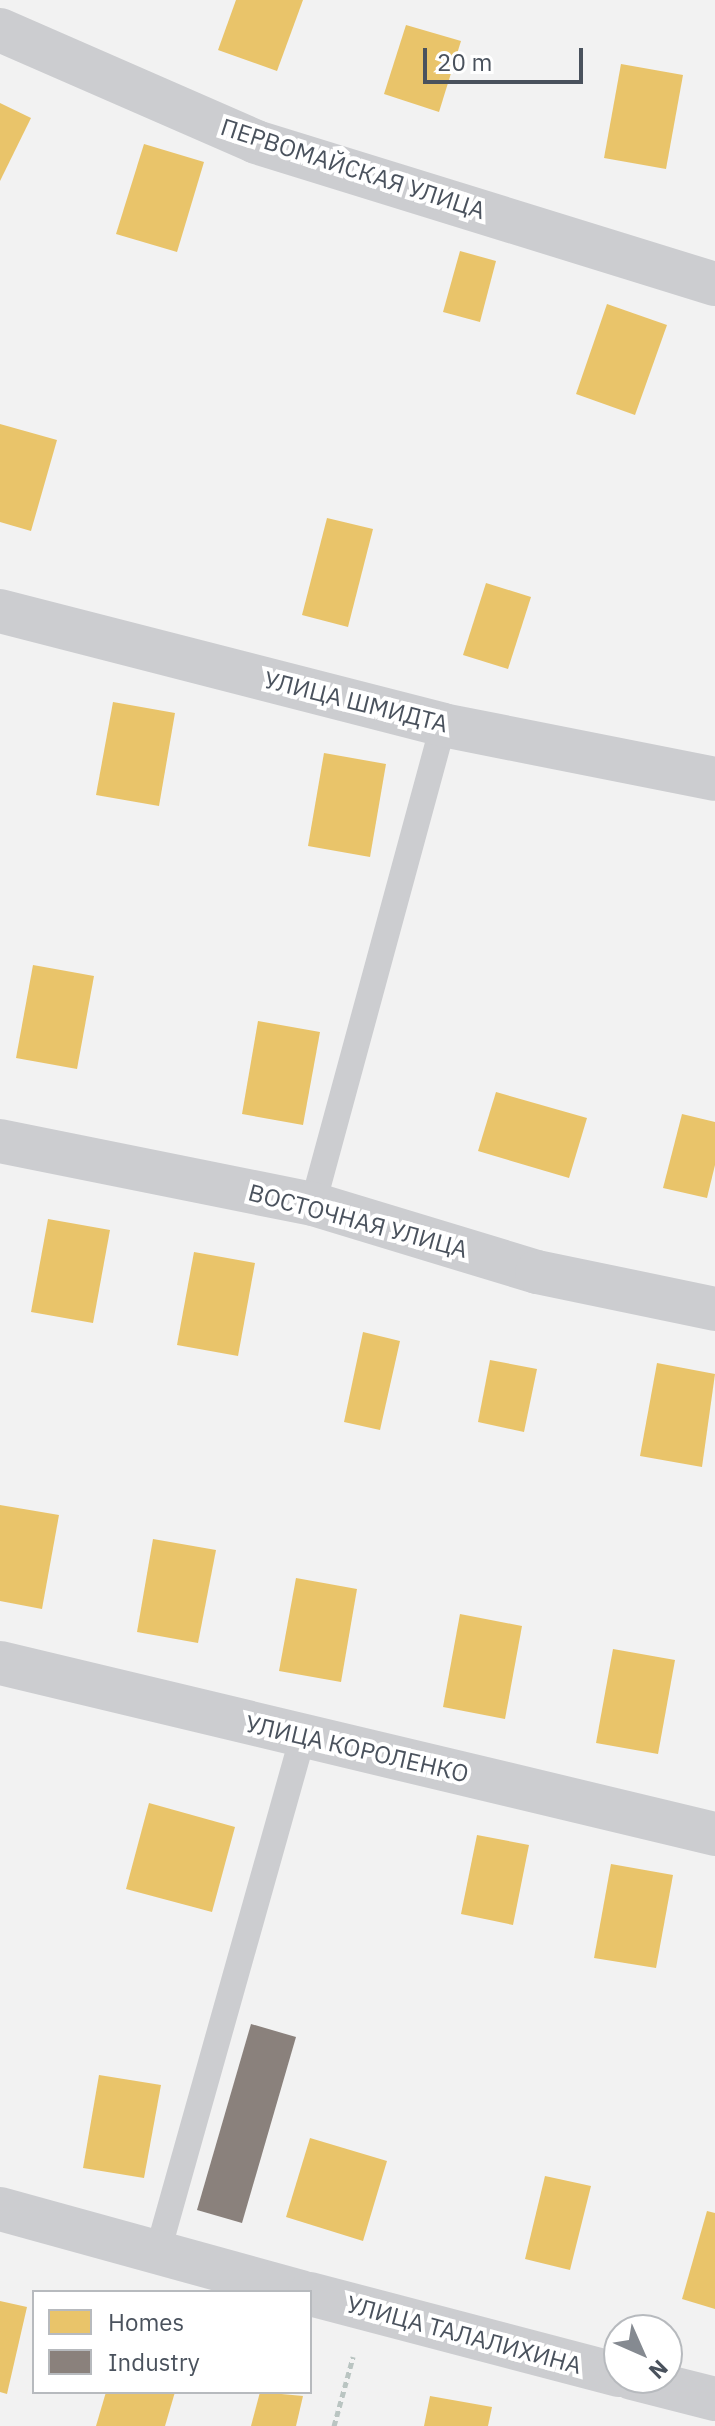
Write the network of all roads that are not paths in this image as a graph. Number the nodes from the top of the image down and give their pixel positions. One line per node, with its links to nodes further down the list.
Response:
1 (0, 30): 2 (street, ПЕРВОМАЙСКАЯ УЛИЦА)
2 (715, 284)
3 (0, 611): 4 (street, УЛИЦА ШМИДТА)
4 (443, 725): 5 (street, УЛИЦА ШМИДТА); 7 (lane)
5 (715, 779)
6 (0, 1141): 7 (street, ВОСТОЧНАЯ УЛИЦА)
7 (313, 1204): 8 (street, ВОСТОЧНАЯ УЛИЦА)
8 (715, 1309)
9 (0, 1663): 10 (street, УЛИЦА КОРОЛЕНКО)
10 (303, 1736): 11 (street, УЛИЦА КОРОЛЕНКО); 13 (lane)
11 (715, 1834)
12 (0, 2209): 13 (street)
13 (158, 2251): 14 (street)
14 (295, 2290)
15 (312, 2295): 16 (street, УЛИЦА ТАЛАЛИХИНА)
16 (603, 2371)
17 (683, 2391): 18 (street)
18 (715, 2399)

